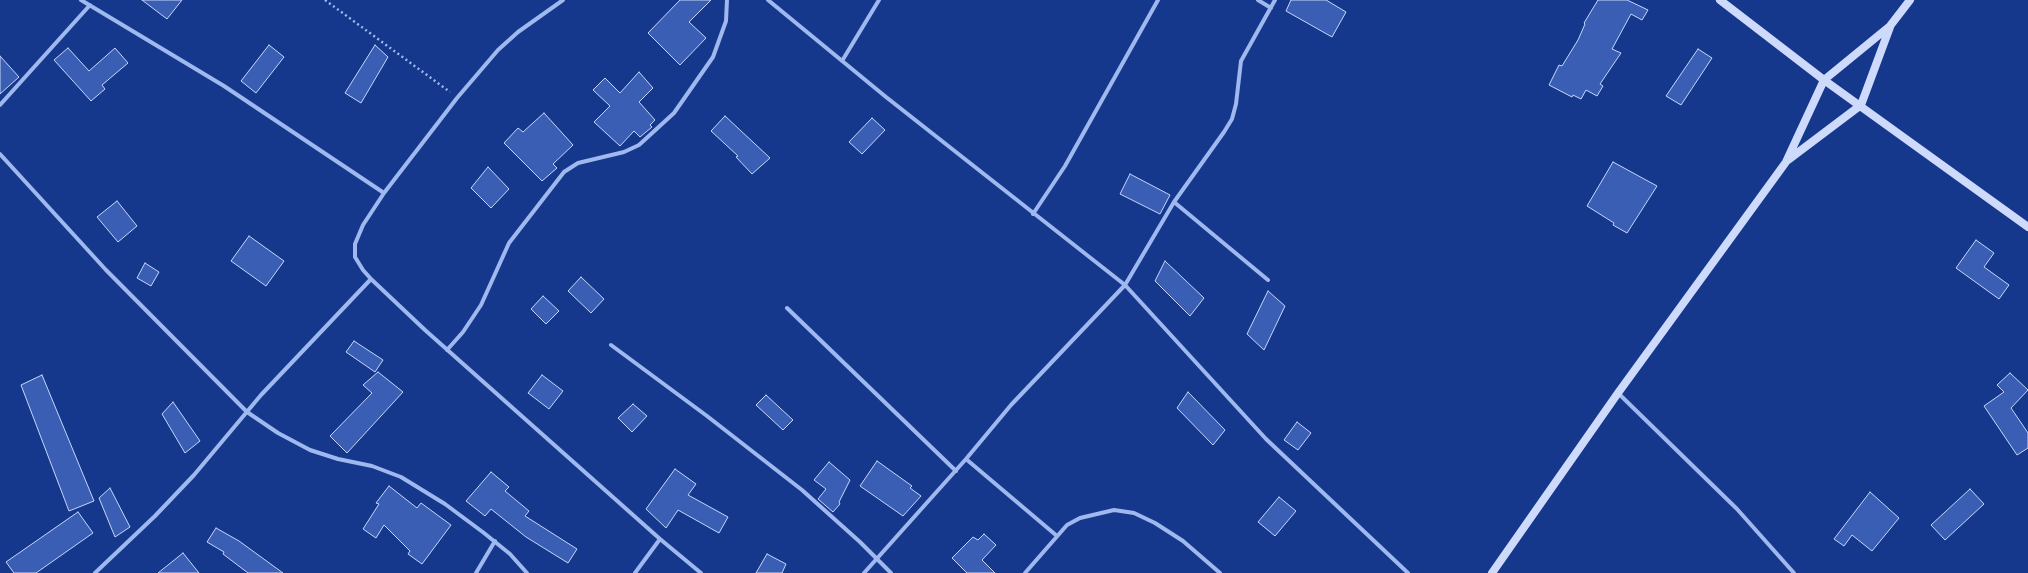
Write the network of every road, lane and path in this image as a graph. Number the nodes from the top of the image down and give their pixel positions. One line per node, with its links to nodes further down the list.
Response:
1 (81, 0): 12 (street)
2 (325, 0): 17 (path)
3 (563, 0): 17 (street)
4 (728, 0): 31 (street)
5 (768, 0): 15 (street)
6 (879, 0): 15 (street)
7 (1158, 0): 24 (street)
8 (1258, 0): 13 (street)
9 (1275, 0): 13 (street)
10 (1721, 0): 16 (main road)
11 (1910, 0): 14 (main road)
12 (90, 5): 18 (street); 22 (street)
13 (1271, 8): 23 (street)
14 (1890, 26): 16 (main road); 19 (main road)
15 (842, 61): 24 (street)
16 (1824, 80): 19 (main road); 21 (main road)
17 (457, 98): 22 (street)
18 (0, 105)
19 (1861, 105): 21 (main road); 25 (main road)
20 (0, 154): 33 (street)
21 (1786, 162): 32 (main road)
22 (384, 193): 26 (street)
23 (1174, 202): 27 (street); 28 (street)
24 (1033, 214): 28 (street)
25 (2028, 227)
26 (371, 279): 31 (street); 33 (street)
27 (1268, 280)
28 (1125, 285): 34 (street); 49 (street)
29 (787, 308): 35 (street)
30 (611, 345): 39 (street)
31 (447, 350): 37 (street)
32 (1618, 393): 50 (main road); 51 (street)
33 (247, 412): 38 (street); 40 (street)
34 (966, 459): 35 (street); 36 (street)
35 (956, 471): 39 (street)
36 (1057, 536): 47 (street); 48 (street)
37 (660, 539): 43 (street); 44 (street)
38 (495, 542): 41 (street); 42 (street)
39 (878, 559): 45 (street); 46 (street)
40 (95, 573)
41 (476, 573)
42 (527, 573)
43 (635, 573)
44 (701, 573)
45 (864, 573)
46 (891, 573)
47 (1024, 573)
48 (1220, 573)
49 (1408, 573)
50 (1492, 573)
51 (1794, 573)

